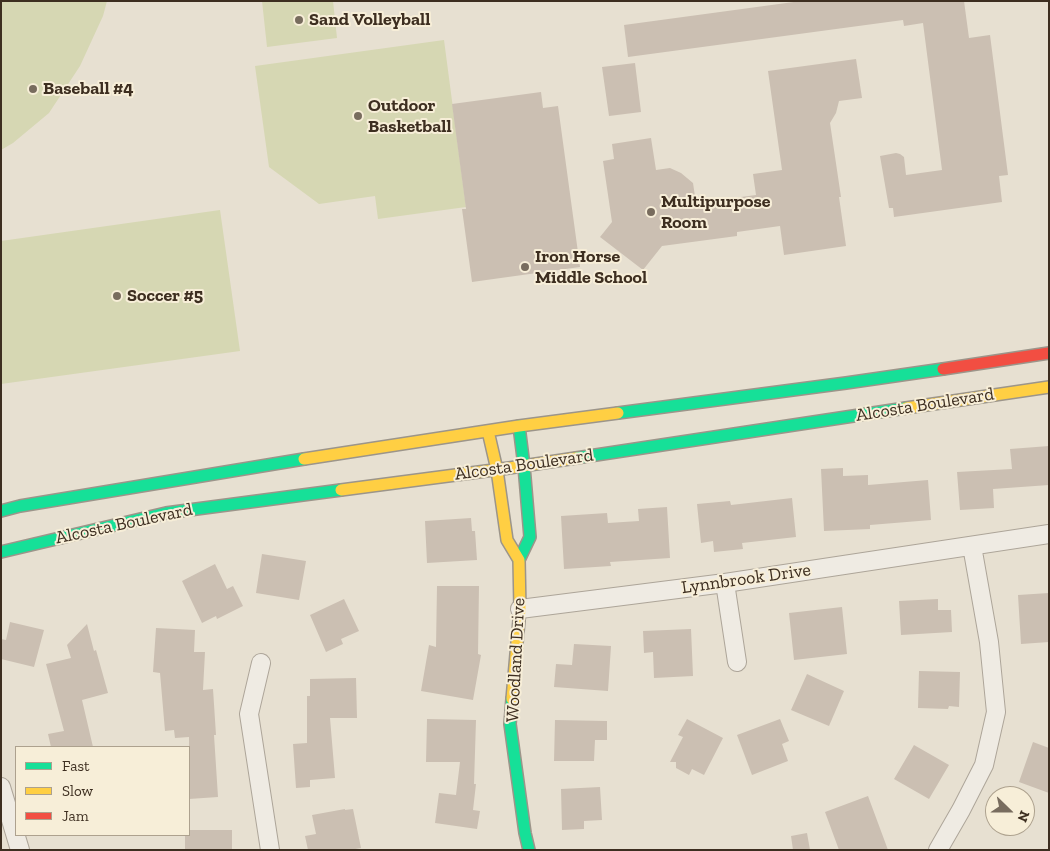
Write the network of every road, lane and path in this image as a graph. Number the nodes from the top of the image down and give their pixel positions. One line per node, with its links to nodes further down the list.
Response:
1 (1049, 353): 3 (main road, Alcosta Boulevard)
2 (1049, 387): 5 (main road, Alcosta Boulevard)
3 (519, 426): 4 (main road, Alcosta Boulevard); 5 (main road, Woodland Drive)
4 (488, 431): 6 (main road, Woodland Drive); 7 (main road, Alcosta Boulevard)
5 (524, 466): 6 (main road, Alcosta Boulevard); 11 (main road, Woodland Drive)
6 (497, 470): 10 (main road, Alcosta Boulevard); 11 (main road, Woodland Drive)
7 (1, 512)
8 (1049, 534): 9 (street, Lynnbrook Drive)
9 (972, 546): 12 (street, Lynnbrook Drive); 22 (street)
10 (1, 552)
11 (519, 560): 13 (main road, Woodland Drive)
12 (724, 583): 13 (street, Lynnbrook Drive); 14 (street)
13 (520, 609): 21 (main road, Woodland Drive)
14 (737, 662)
15 (261, 663): 20 (street)
16 (1, 787): 17 (street)
17 (15, 833)
18 (16, 836): 19 (street)
19 (20, 850)
20 (270, 850)
21 (529, 850)
22 (938, 850)

